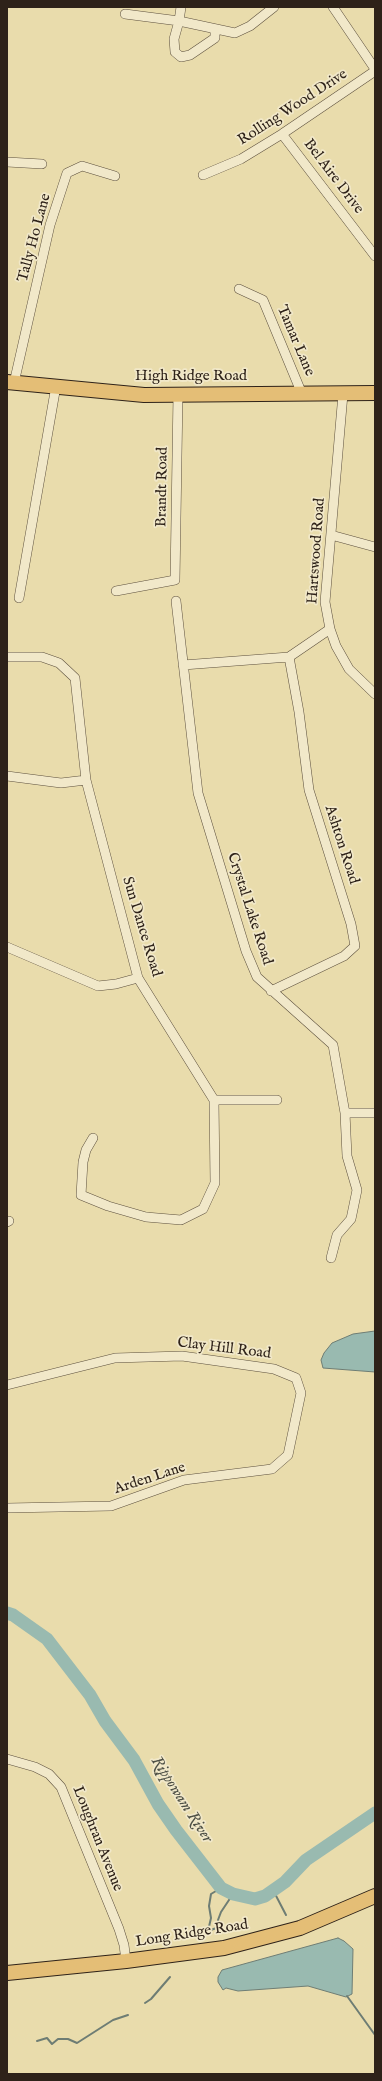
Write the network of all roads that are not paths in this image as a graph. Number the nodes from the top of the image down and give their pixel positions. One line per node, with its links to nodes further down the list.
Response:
1 (181, 7): 5 (street)
2 (274, 7): 6 (street)
3 (333, 7): 7 (street)
4 (125, 14): 5 (street)
5 (179, 20): 6 (street); 6 (street)
6 (215, 30)
7 (375, 70): 8 (street, Rolling Wood Drive)
8 (282, 134): 11 (street, Rolling Wood Drive); 13 (street, Bel Aire Drive)
9 (7, 162): 10 (street)
10 (42, 164)
11 (203, 175)
12 (115, 176): 15 (street, Tally Ho Lane)
13 (375, 256)
14 (239, 289): 18 (street, Tamar Lane)
15 (11, 382): 16 (main road, High Ridge Road)
16 (56, 386): 20 (main road, High Ridge Road); 24 (street)
17 (375, 393): 19 (main road, High Ridge Road)
18 (302, 394): 19 (main road, High Ridge Road); 20 (main road, High Ridge Road)
19 (343, 394): 21 (street, Hartswood Road)
20 (178, 395): 23 (street, Brandt Road)
21 (331, 535): 22 (street); 26 (street, Hartswood Road)
22 (375, 547)
23 (116, 591)
24 (18, 598)
25 (176, 601): 29 (street, Crystal Lake Road)
26 (330, 629): 28 (street); 30 (street, Hartswood Road)
27 (7, 656): 32 (street, Sun Dance Road)
28 (289, 657): 29 (street); 35 (street, Ashton Road)
29 (183, 665): 35 (street, Crystal Lake Road)
30 (375, 694)
31 (7, 776): 32 (street)
32 (86, 780): 34 (street, Sun Dance Road)
33 (7, 947): 34 (street)
34 (138, 978): 36 (street, Sun Dance Road)
35 (271, 990): 38 (street, Crystal Lake Road)
36 (214, 1100): 37 (street); 40 (street)
37 (277, 1100)
38 (345, 1113): 39 (street); 41 (street, Crystal Lake Road)
39 (375, 1113)
40 (93, 1138)
41 (331, 1258)
42 (296, 1378): 43 (street, Clay Hill Road); 44 (street, Arden Lane)
43 (7, 1385)
44 (7, 1508)
45 (7, 1759): 47 (street, Loughran Avenue)
46 (375, 1896): 47 (main road, Long Ridge Road)
47 (126, 1961): 48 (main road, Long Ridge Road)
48 (7, 1973)

